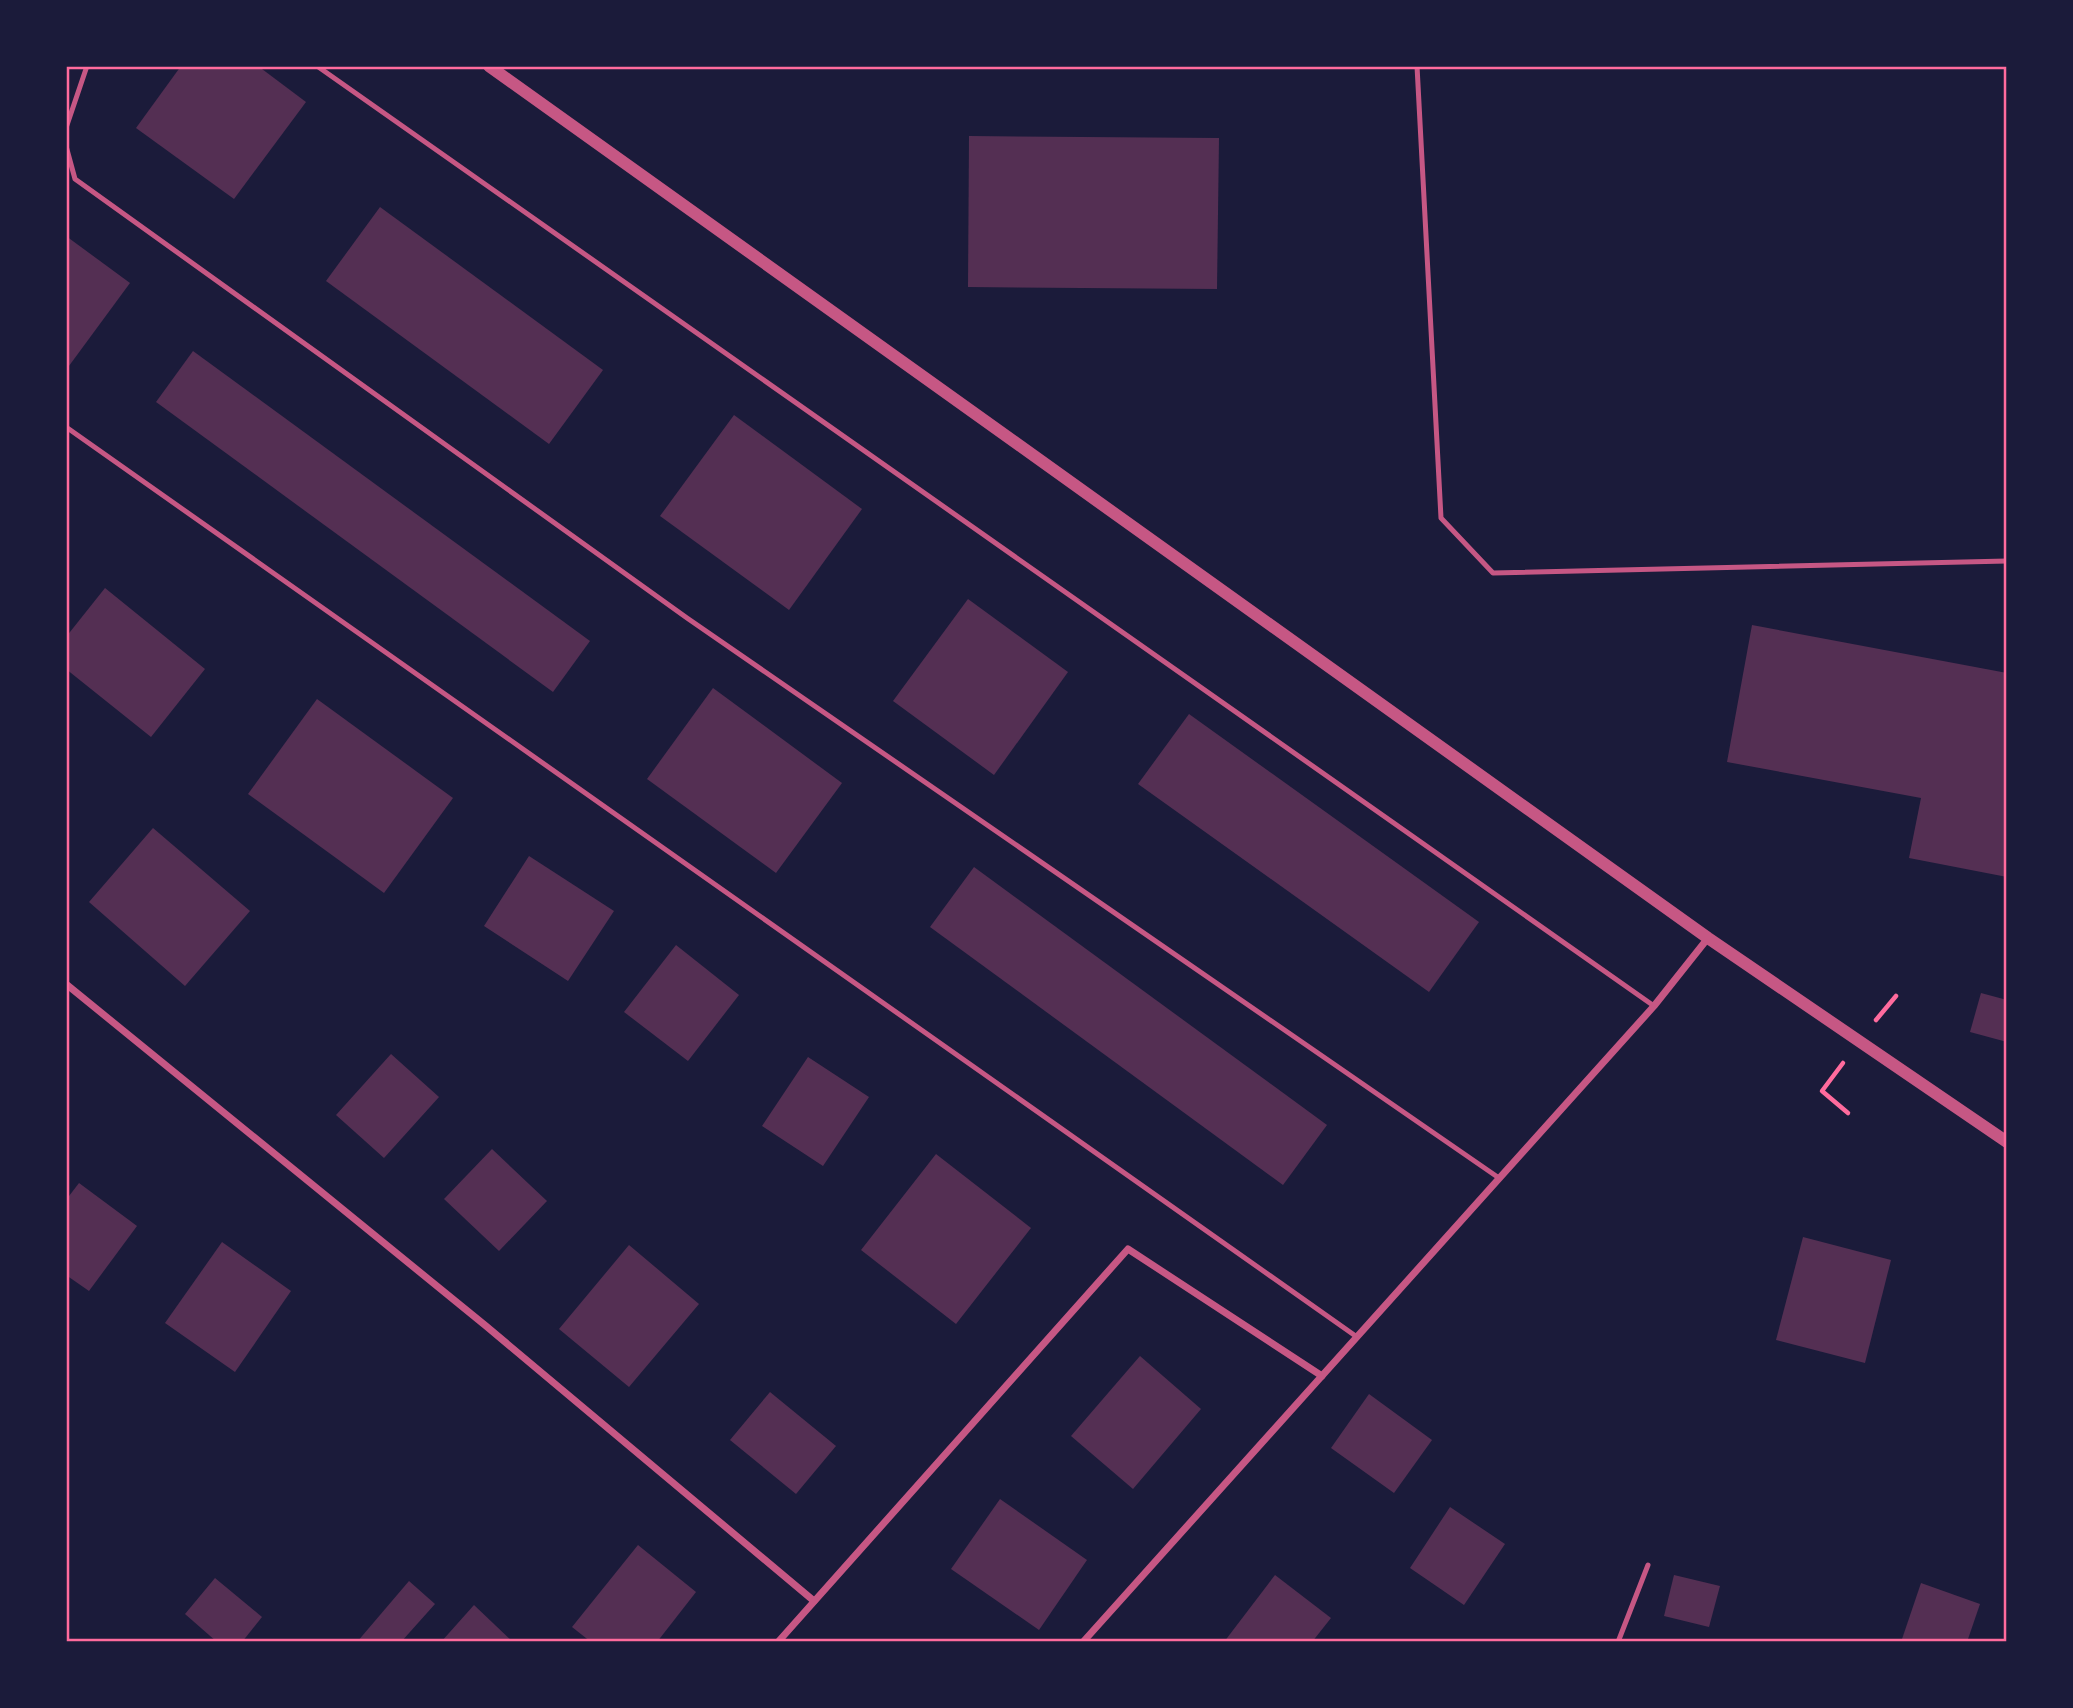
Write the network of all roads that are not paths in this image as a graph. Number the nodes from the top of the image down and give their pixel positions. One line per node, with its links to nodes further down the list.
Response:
1 (87, 66): 5 (lane)
2 (317, 66): 11 (lane)
3 (489, 66): 9 (street)
4 (1418, 66): 8 (lane)
5 (66, 128)
6 (66, 146): 13 (lane)
7 (66, 427): 14 (lane)
8 (2007, 561)
9 (1708, 938): 11 (street); 12 (street)
10 (66, 985): 17 (street)
11 (1654, 1006): 13 (street)
12 (2007, 1142)
13 (1499, 1178): 14 (street)
14 (1357, 1337): 15 (street)
15 (1322, 1376): 17 (street); 19 (street)
16 (1648, 1565): 20 (lane)
17 (814, 1601): 18 (street)
18 (778, 1642)
19 (1083, 1642)
20 (1618, 1642)

